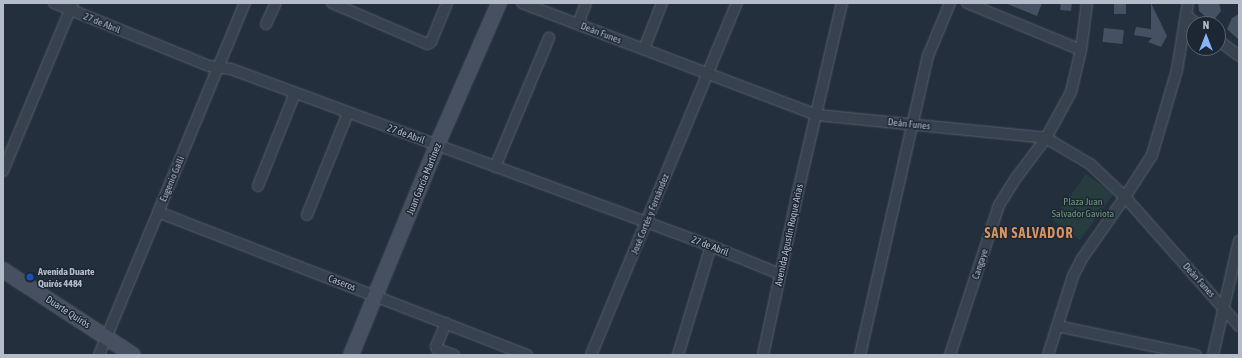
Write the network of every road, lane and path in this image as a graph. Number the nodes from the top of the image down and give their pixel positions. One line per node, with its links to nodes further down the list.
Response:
1 (54, 3): 16 (street, 27 de Abril)
2 (245, 3): 26 (street, Eugenio Galli)
3 (276, 3): 19 (street)
4 (332, 3): 5 (street)
5 (447, 3)
6 (499, 3): 33 (main road, Juan García Martínez)
7 (522, 3): 20 (street, Deán Funes)
8 (586, 3): 20 (street)
9 (662, 3): 23 (street)
10 (737, 3): 27 (street, José Cortés y Fernández)
11 (842, 3): 30 (street, Avenida Agustín Roque Arias)
12 (950, 3): 31 (street)
13 (967, 3): 24 (street)
14 (1087, 3): 24 (street, Cangaye)
15 (1188, 3): 17 (street)
16 (71, 6): 26 (street, 27 de Abril); 35 (street)
17 (1187, 16)
18 (1186, 21): 37 (street)
19 (266, 24)
20 (578, 24): 23 (street, Deán Funes)
21 (549, 38): 34 (street)
22 (1226, 46): 25 (street)
23 (644, 49): 27 (street, Deán Funes)
24 (1081, 50): 32 (street, Cangaye)
25 (1239, 56)
26 (218, 67): 28 (street, 27 de Abril); 38 (street, Eugenio Galli)
27 (707, 73): 30 (street, Deán Funes); 40 (street, José Cortés y Fernández)
28 (295, 93): 29 (street, 27 de Abril); 36 (street)
29 (348, 113): 33 (street, 27 de Abril); 39 (street)
30 (817, 115): 31 (street, Deán Funes); 44 (street, Avenida Agustín Roque Arias)
31 (913, 124): 32 (street, Deán Funes); 59 (street)
32 (1046, 138): 37 (street, Deán Funes); 60 (street, Cangaye)
33 (438, 145): 34 (street, 27 de Abril); 45 (main road, Juan García Martínez)
34 (495, 166): 40 (street, 27 de Abril)
35 (3, 171)
36 (258, 186)
37 (1125, 197): 46 (street, Deán Funes); 48 (street)
38 (158, 212): 45 (street, Caseros); 50 (street, Eugenio Galli)
39 (307, 215)
40 (647, 223): 42 (street, 27 de Abril); 56 (street, José Cortés y Fernández)
41 (1239, 242): 46 (street)
42 (711, 246): 44 (street, 27 de Abril); 57 (street)
43 (3, 270): 50 (main road, Duarte Quirós)
44 (780, 274): 58 (street, Avenida Agustín Roque Arias)
45 (375, 296): 47 (street, Caseros); 53 (main road, Juan García Martínez)
46 (1224, 308): 49 (street, Deán Funes); 63 (street)
47 (446, 323): 54 (street); 55 (street, Caseros)
48 (1057, 326): 61 (street); 62 (street)
49 (1239, 326)
50 (106, 338): 51 (street, Eugenio Galli); 52 (main road, Duarte Quirós)
51 (99, 355)
52 (133, 355)
53 (351, 355)
54 (454, 355)
55 (527, 355)
56 (590, 355)
57 (678, 355)
58 (763, 355)
59 (860, 355)
60 (950, 355)
61 (1048, 355)
62 (1196, 355)
63 (1213, 355)

